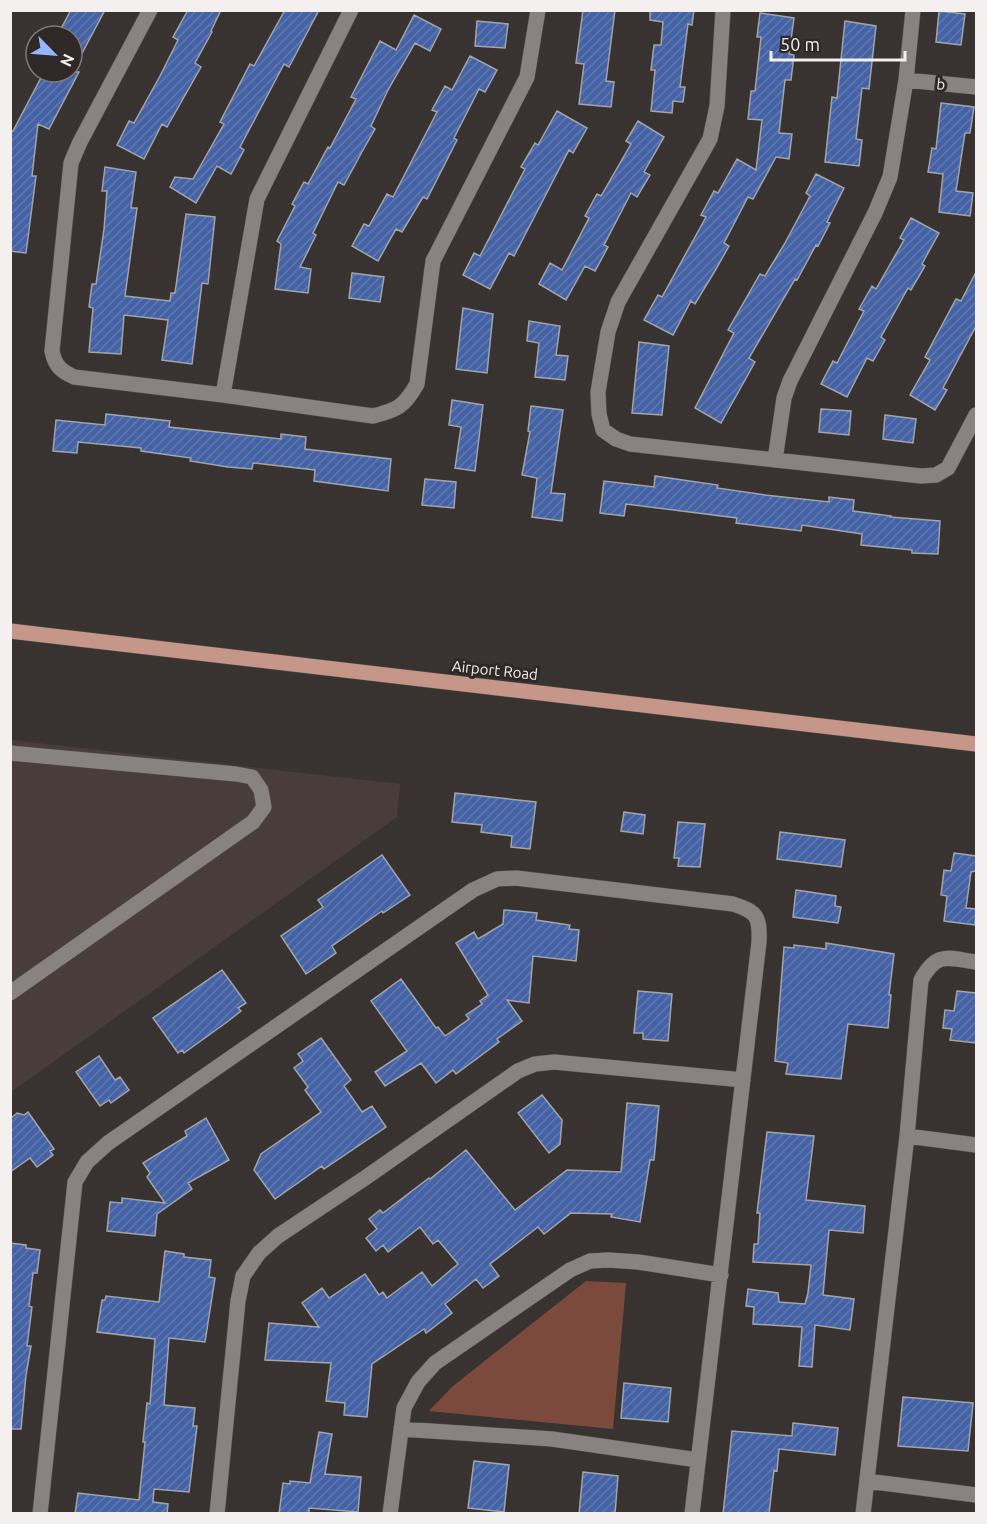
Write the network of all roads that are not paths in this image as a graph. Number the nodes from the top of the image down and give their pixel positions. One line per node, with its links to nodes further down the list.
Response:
1 (150, 10): 8 (street)
2 (351, 10): 8 (street)
3 (538, 10): 8 (street)
4 (723, 10): 10 (street)
5 (913, 10): 6 (street)
6 (906, 80): 7 (street, b); 10 (street)
7 (976, 87)
8 (223, 395)
9 (976, 415): 10 (street)
10 (775, 460)
11 (10, 631): 12 (main road, Airport Road)
12 (976, 744)
13 (10, 753): 15 (street)
14 (976, 962): 17 (street)
15 (10, 993)
16 (743, 1080): 19 (street); 24 (street); 25 (street)
17 (907, 1136): 18 (street); 22 (street)
18 (976, 1145)
19 (721, 1275): 20 (street); 21 (street)
20 (401, 1429): 21 (street); 26 (street)
21 (698, 1460): 27 (street)
22 (867, 1481): 23 (street); 28 (street)
23 (976, 1495)
24 (40, 1514)
25 (217, 1514)
26 (390, 1514)
27 (692, 1514)
28 (863, 1514)

